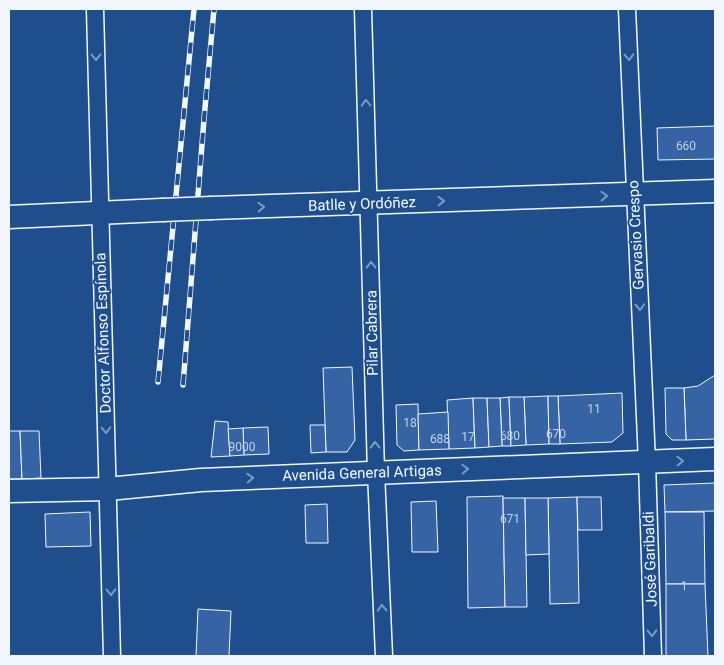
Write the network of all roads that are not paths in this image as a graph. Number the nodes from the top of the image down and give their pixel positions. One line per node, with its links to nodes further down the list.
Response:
1 (95, 9): 7 (street, Doctor Alfonso Espínola, one-way to 7)
2 (363, 9): 6 (street, Pilar Cabrera, one-way to 2)
3 (627, 9): 5 (street, Gervasio Crespo, one-way to 5)
4 (715, 191): 5 (street, Batlle y Ordóñez)
5 (634, 195): 6 (street, Batlle y Ordóñez, one-way to 5); 10 (street, Gervasio Crespo, one-way to 10)
6 (369, 204): 7 (street, Batlle y Ordóñez, one-way to 6, bridge); 11 (street, Pilar Cabrera, one-way to 6)
7 (99, 214): 8 (street, Batlle y Ordóñez); 12 (street, Doctor Alfonso Espínola, one-way to 12)
8 (9, 217)
9 (715, 459): 10 (street, Avenida General Artigas, one-way to 9)
10 (646, 462): 11 (street, Avenida General Artigas, one-way to 10); 16 (street, José Garibaldi, one-way to 16)
11 (376, 472): 12 (street, Avenida General Artigas, one-way to 11); 15 (street, Pilar Cabrera, one-way to 11)
12 (108, 489): 13 (street, Avenida General Artigas); 14 (street, Doctor Alfonso Espínola, one-way to 14)
13 (9, 491)
14 (112, 656)
15 (384, 656)
16 (653, 656)

